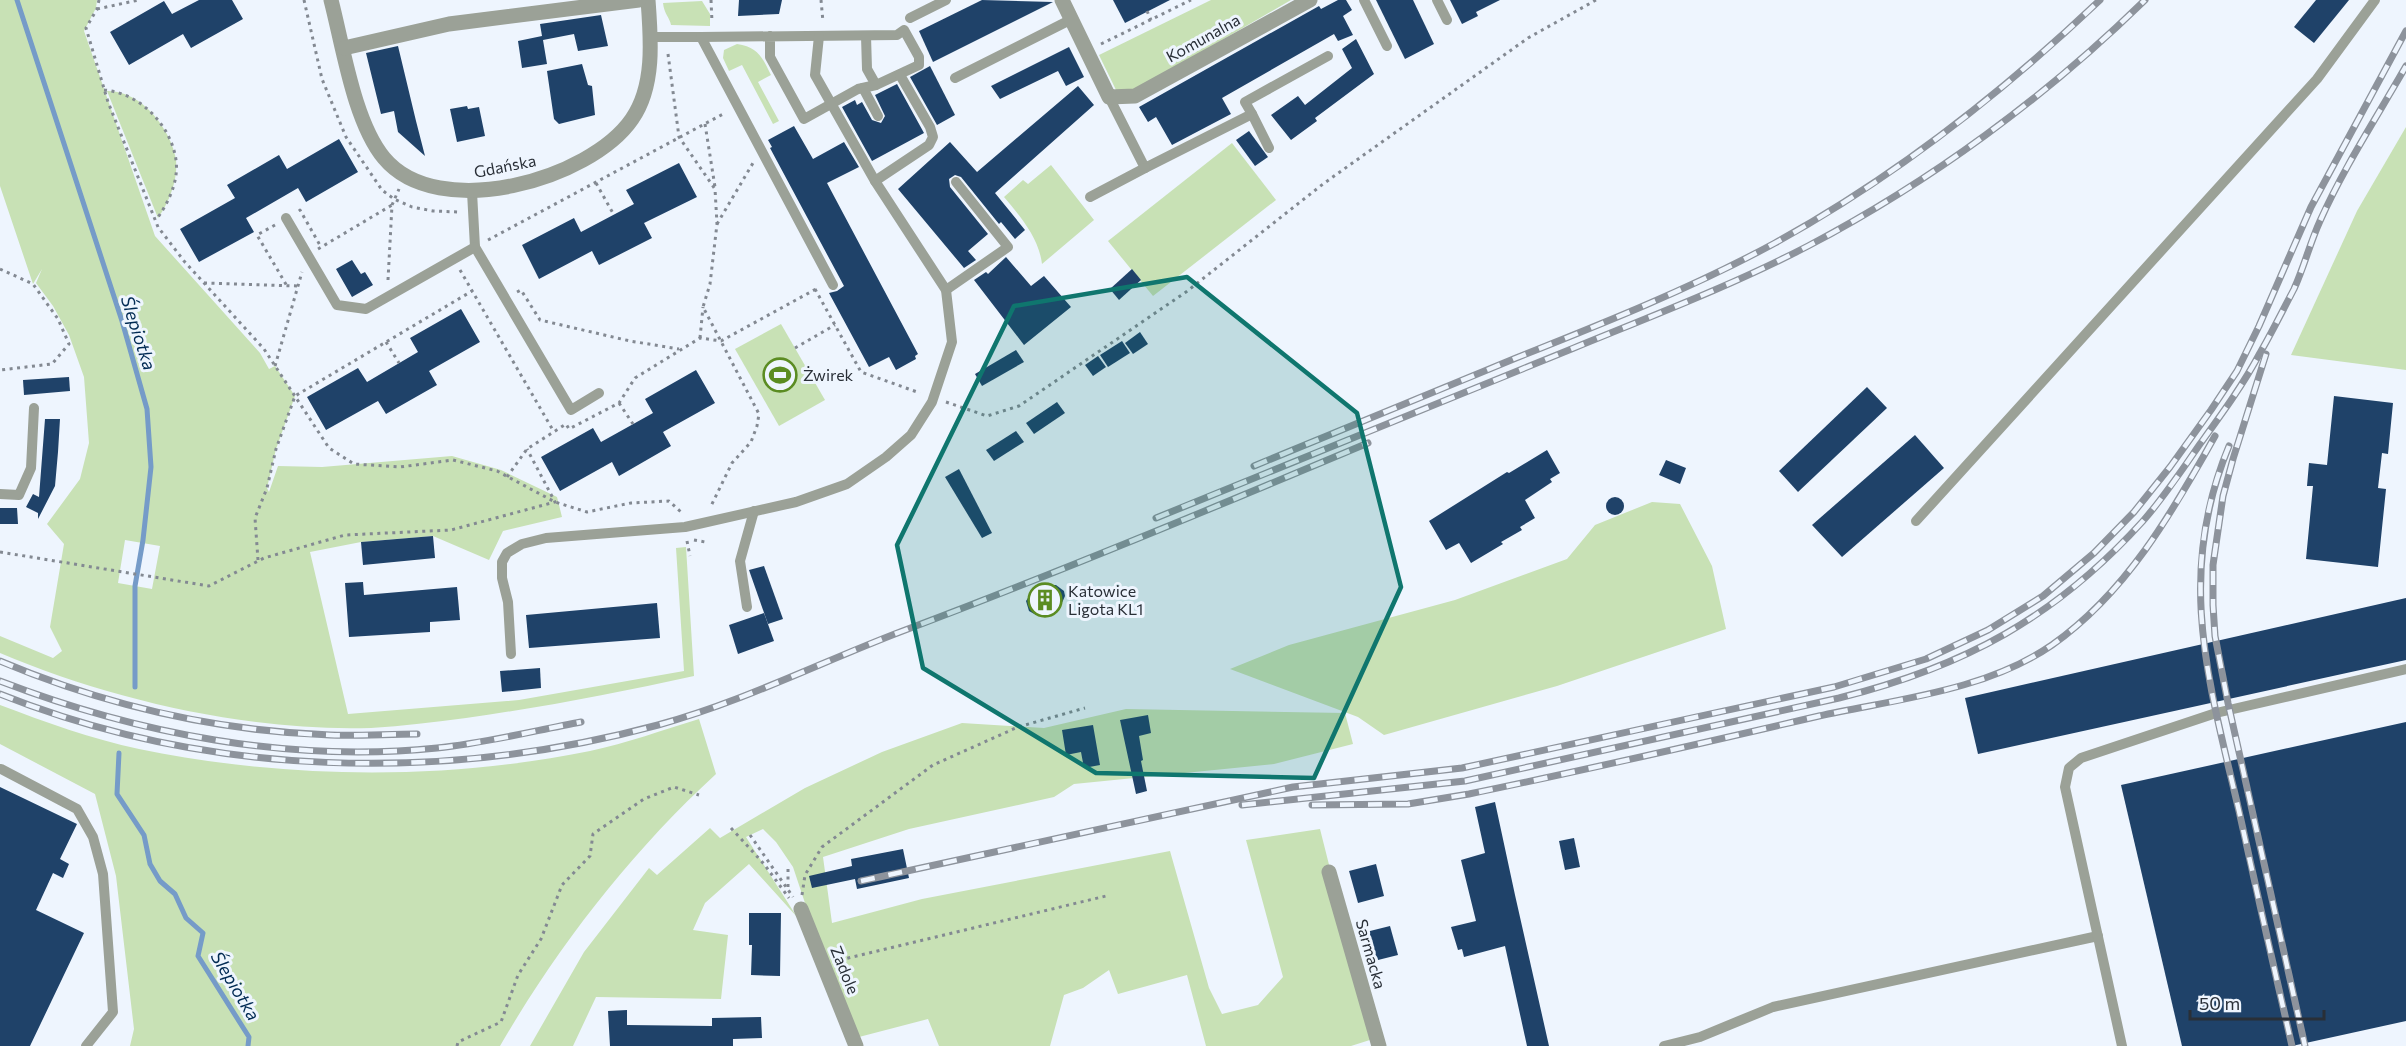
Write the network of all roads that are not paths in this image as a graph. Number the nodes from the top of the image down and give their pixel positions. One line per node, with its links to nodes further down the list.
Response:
1 (331, 0): 19 (street, Gdańska)
2 (639, 0): 19 (street)
3 (648, 0): 16 (street, Gdańska)
4 (946, 0): 10 (lane)
5 (1062, 0): 11 (street)
6 (1310, 0): 25 (street, Komunalna)
7 (1364, 0): 18 (lane)
8 (1437, 0): 12 (lane)
9 (2375, 0): 43 (lane)
10 (910, 18)
11 (1072, 19): 22 (lane); 25 (street)
12 (1447, 20)
13 (770, 36): 14 (lane); 17 (lane); 26 (lane)
14 (821, 36): 15 (lane); 26 (lane)
15 (866, 36): 21 (lane); 23 (lane)
16 (651, 37): 17 (lane); 33 (street, Gdańska)
17 (701, 37): 37 (lane)
18 (1388, 46)
19 (344, 48): 33 (street, Gdańska)
20 (1328, 56): 27 (lane)
21 (900, 75): 23 (lane); 31 (lane)
22 (954, 78)
23 (876, 85): 24 (lane)
24 (863, 88): 26 (lane); 28 (lane)
25 (1109, 97): 30 (lane)
26 (832, 104): 31 (lane)
27 (1252, 114): 29 (lane); 30 (lane)
28 (878, 116)
29 (1269, 148)
30 (1144, 168): 34 (lane)
31 (875, 181): 38 (lane)
32 (956, 182): 38 (lane)
33 (472, 192): 36 (lane)
34 (1090, 197)
35 (286, 218): 36 (lane)
36 (476, 247): 39 (lane)
37 (832, 283)
38 (946, 290): 42 (lane)
39 (599, 393)
40 (34, 408): 41 (lane)
41 (0, 494)
42 (754, 511): 44 (lane); 45 (lane)
43 (1916, 521)
44 (747, 607)
45 (511, 654)
46 (2406, 669): 50 (lane)
47 (1, 769): 51 (lane)
48 (1329, 872): 53 (street, Sarmacka)
49 (801, 909): 52 (street, Zadole)
50 (2098, 936): 54 (lane); 55 (lane)
51 (86, 1046)
52 (856, 1046)
53 (1378, 1046)
54 (1664, 1046)
55 (2122, 1046)

